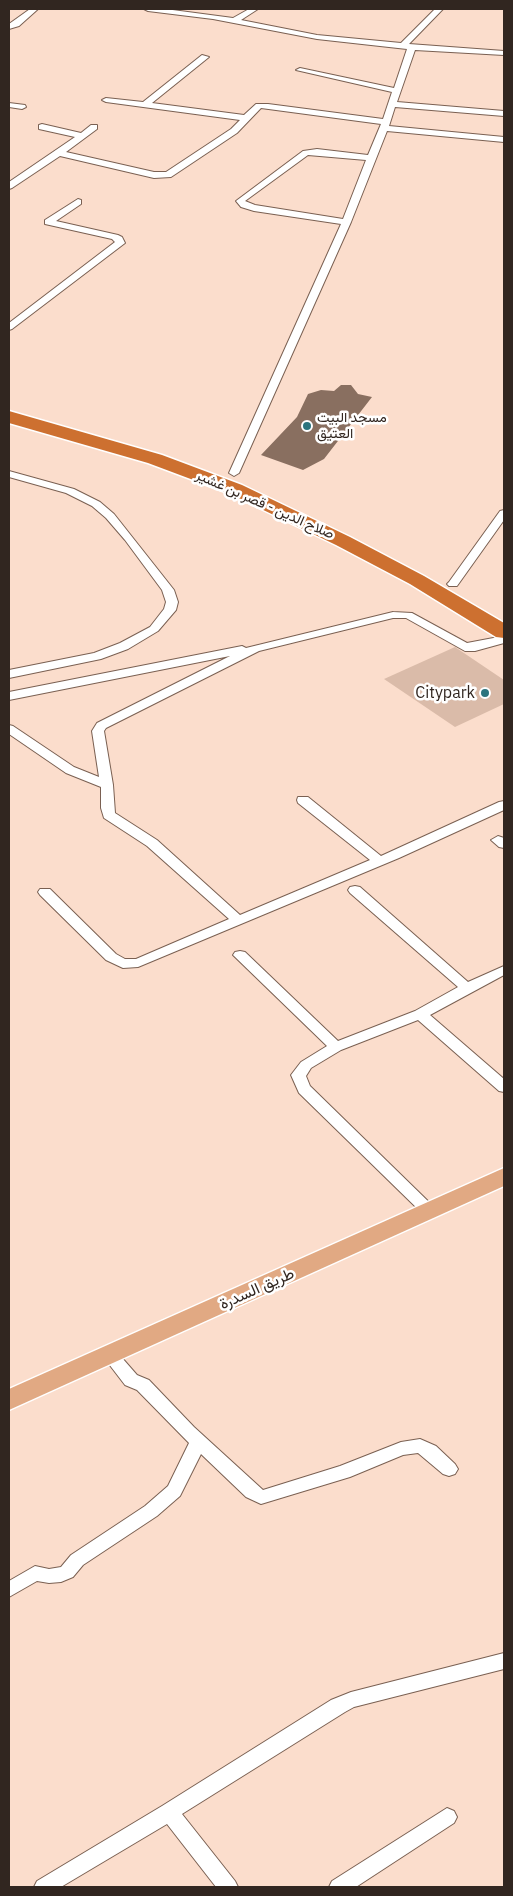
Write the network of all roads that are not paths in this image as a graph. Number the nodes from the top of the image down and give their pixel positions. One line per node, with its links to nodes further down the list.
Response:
1 (34, 9): 6 (street)
2 (150, 9): 5 (street)
3 (254, 9): 5 (street)
4 (439, 9): 7 (street)
5 (234, 21): 7 (street)
6 (9, 27)
7 (407, 46): 8 (street); 11 (street)
8 (504, 53)
9 (205, 58): 15 (street)
10 (300, 70): 11 (street)
11 (397, 91): 13 (street)
12 (106, 100): 15 (street)
13 (392, 104): 17 (street); 19 (street)
14 (9, 105): 16 (street)
15 (145, 105): 18 (street)
16 (9, 113)
17 (504, 114)
18 (245, 118): 19 (street); 24 (street)
19 (384, 125): 23 (street); 25 (street)
20 (42, 127): 22 (street)
21 (94, 128): 22 (street)
22 (83, 136): 24 (street)
23 (504, 140)
24 (59, 153): 26 (street)
25 (371, 158): 28 (street); 28 (street)
26 (9, 186)
27 (78, 202): 29 (street)
28 (346, 222): 32 (street)
29 (9, 327)
30 (9, 404): 32 (highway)
31 (9, 417): 37 (highway, صلاح الدين - قصر بن غشير)
32 (234, 473): 35 (highway)
33 (9, 474): 40 (street)
34 (504, 513): 35 (street)
35 (454, 584): 36 (highway)
36 (504, 613)
37 (504, 632)
38 (504, 640): 39 (street)
39 (262, 646): 41 (street); 43 (street)
40 (9, 674)
41 (9, 696)
42 (9, 729): 43 (street)
43 (107, 785): 49 (street)
44 (303, 800): 46 (street)
45 (504, 805): 46 (street)
46 (379, 861): 49 (street)
47 (355, 890): 52 (street)
48 (45, 892): 49 (street)
49 (238, 920)
50 (240, 955): 54 (street)
51 (504, 970): 52 (street)
52 (467, 988): 53 (street)
53 (420, 1014): 54 (street); 55 (street)
54 (336, 1047): 57 (street)
55 (504, 1087)
56 (504, 1176): 57 (main road, طريق السدرة)
57 (429, 1211): 58 (main road, طريق السدرة)
58 (110, 1355): 59 (main road, طريق السدرة); 60 (street)
59 (9, 1400)
60 (198, 1442): 61 (street); 62 (street)
61 (450, 1469)
62 (9, 1590)
63 (504, 1661): 64 (street)
64 (169, 1812): 66 (street); 67 (street)
65 (447, 1817): 68 (street)
66 (44, 1887)
67 (228, 1887)
68 (339, 1887)

